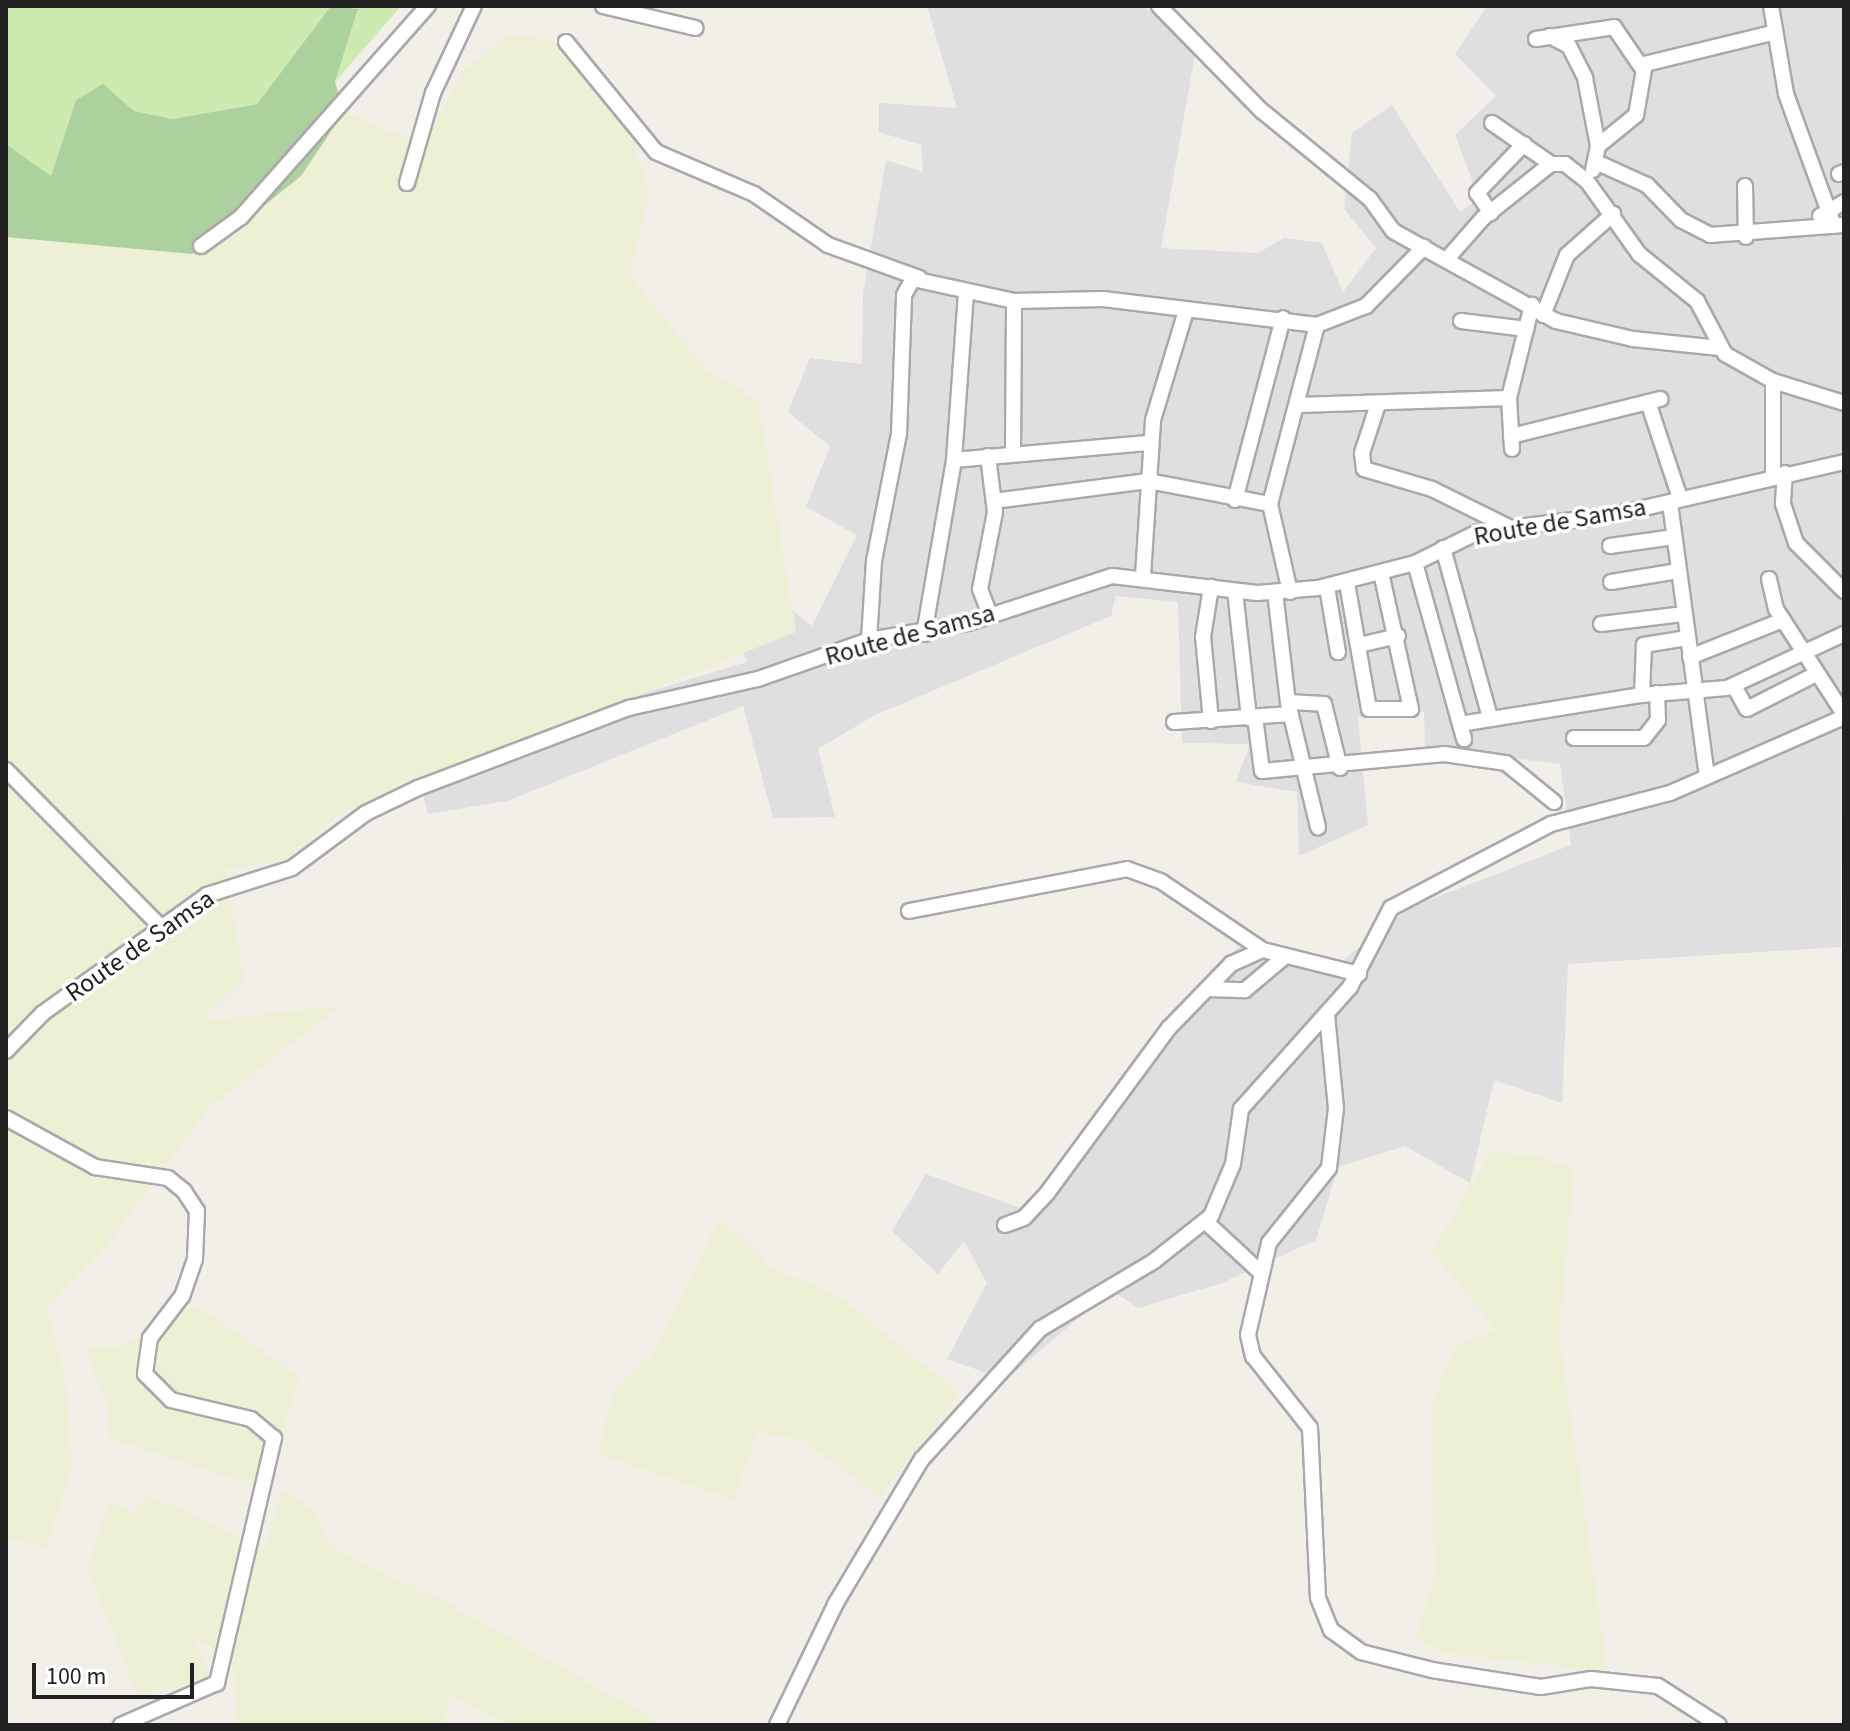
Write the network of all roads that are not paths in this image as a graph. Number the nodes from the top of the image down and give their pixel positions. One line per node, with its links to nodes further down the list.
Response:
1 (428, 6): 25 (street)
2 (474, 6): 16 (street)
3 (603, 6): 6 (street)
4 (1159, 6): 26 (street)
5 (1771, 6): 7 (street)
6 (695, 28)
7 (1772, 33): 9 (street); 19 (street)
8 (566, 42): 28 (street)
9 (1642, 68): 12 (street); 12 (street)
10 (1492, 123): 11 (street)
11 (1524, 144): 14 (street); 20 (street)
12 (1598, 146): 13 (street)
13 (1596, 162): 15 (street); 24 (street)
14 (1551, 164): 15 (street); 20 (street)
15 (1587, 181): 21 (street)
16 (407, 183)
17 (1745, 186): 24 (street)
18 (1844, 202): 19 (street)
19 (1828, 209): 22 (street); 23 (street)
20 (1491, 213): 27 (street)
21 (1613, 214): 31 (street); 37 (street)
22 (1812, 223): 23 (street); 24 (street)
23 (1839, 226)
24 (1746, 237)
25 (201, 246)
26 (1424, 247): 27 (street); 35 (street)
27 (1447, 259): 31 (street)
28 (920, 279): 29 (street); 78 (street)
29 (966, 291): 30 (street); 46 (street)
30 (1014, 301): 32 (street); 44 (street)
31 (1538, 310): 36 (street); 37 (street)
32 (1186, 311): 33 (street); 43 (street)
33 (1283, 318): 35 (street); 50 (street)
34 (1461, 321): 36 (street)
35 (1317, 325): 42 (street)
36 (1527, 329): 39 (street)
37 (1720, 348): 38 (street)
38 (1773, 381): 40 (street); 48 (street)
39 (1509, 398): 41 (street); 51 (street)
40 (1844, 403)
41 (1378, 404): 42 (street); 54 (street)
42 (1299, 405): 53 (street)
43 (1150, 443): 44 (street); 49 (street)
44 (1013, 453): 45 (street)
45 (988, 456): 46 (street); 52 (street)
46 (954, 460): 74 (street)
47 (1844, 462): 48 (street, Route de Samsa)
48 (1779, 474): 51 (street, Route de Samsa); 68 (street)
49 (1148, 481): 50 (street); 52 (street); 61 (street)
50 (1235, 500): 53 (street)
51 (1675, 500): 54 (street, Route de Samsa); 55 (street)
52 (994, 501): 71 (street)
53 (1270, 504): 69 (street)
54 (1507, 526): 57 (street, Route de Samsa)
55 (1674, 537): 56 (street); 59 (street)
56 (1610, 546)
57 (1443, 548): 58 (street, Route de Samsa); 89 (street)
58 (1415, 563): 60 (street, Route de Samsa); 93 (street)
59 (1678, 571): 63 (street); 70 (street)
60 (1381, 573): 64 (street, Route de Samsa); 76 (street)
61 (1143, 576): 65 (street, Route de Samsa); 71 (street, Route de Samsa)
62 (1769, 579): 72 (street)
63 (1611, 582)
64 (1347, 583): 66 (street, Route de Samsa); 79 (street)
65 (1211, 587): 67 (street, Route de Samsa); 91 (street)
66 (1327, 587): 69 (street, Route de Samsa); 81 (street)
67 (1235, 591): 69 (street, Route de Samsa); 88 (street)
68 (1844, 591)
69 (1282, 592): 87 (street)
70 (1684, 614): 73 (street); 77 (street)
71 (990, 615): 74 (street, Route de Samsa)
72 (1783, 620): 80 (street); 82 (street)
73 (1601, 624)
74 (924, 634): 78 (street, Route de Samsa)
75 (1844, 634): 80 (street)
76 (1398, 636): 79 (street); 79 (street)
77 (1687, 638): 82 (street); 86 (street)
78 (869, 640): 103 (street, Route de Samsa)
79 (1359, 645)
80 (1802, 650): 83 (street); 84 (street)
81 (1338, 652)
82 (1690, 657): 85 (street)
83 (1816, 674): 84 (street); 90 (street)
84 (1734, 686): 85 (street)
85 (1694, 689): 86 (street); 99 (street)
86 (1649, 694): 89 (street); 94 (street)
87 (1290, 708): 88 (street); 96 (street); 98 (street)
88 (1252, 717): 91 (street); 98 (street)
89 (1490, 717): 93 (street)
90 (1843, 720): 99 (street)
91 (1211, 721): 92 (street)
92 (1174, 722)
93 (1460, 724): 95 (street)
94 (1574, 738)
95 (1464, 739)
96 (1340, 768): 98 (street); 100 (street)
97 (6, 770): 103 (street)
98 (1304, 771): 101 (street)
99 (1707, 776): 106 (street)
100 (1554, 802)
101 (1318, 827)
102 (909, 911): 104 (street)
103 (164, 930): 109 (street, Route de Samsa)
104 (1262, 950): 105 (street); 107 (street)
105 (1283, 958): 106 (street); 107 (street)
106 (1359, 974): 108 (street)
107 (1207, 989): 112 (street)
108 (1327, 1015): 111 (street); 113 (street)
109 (6, 1051)
110 (6, 1118): 114 (street)
111 (1206, 1222): 113 (street); 115 (street)
112 (1005, 1225)
113 (1261, 1273): 116 (street)
114 (121, 1725)
115 (777, 1725)
116 (1719, 1725)

